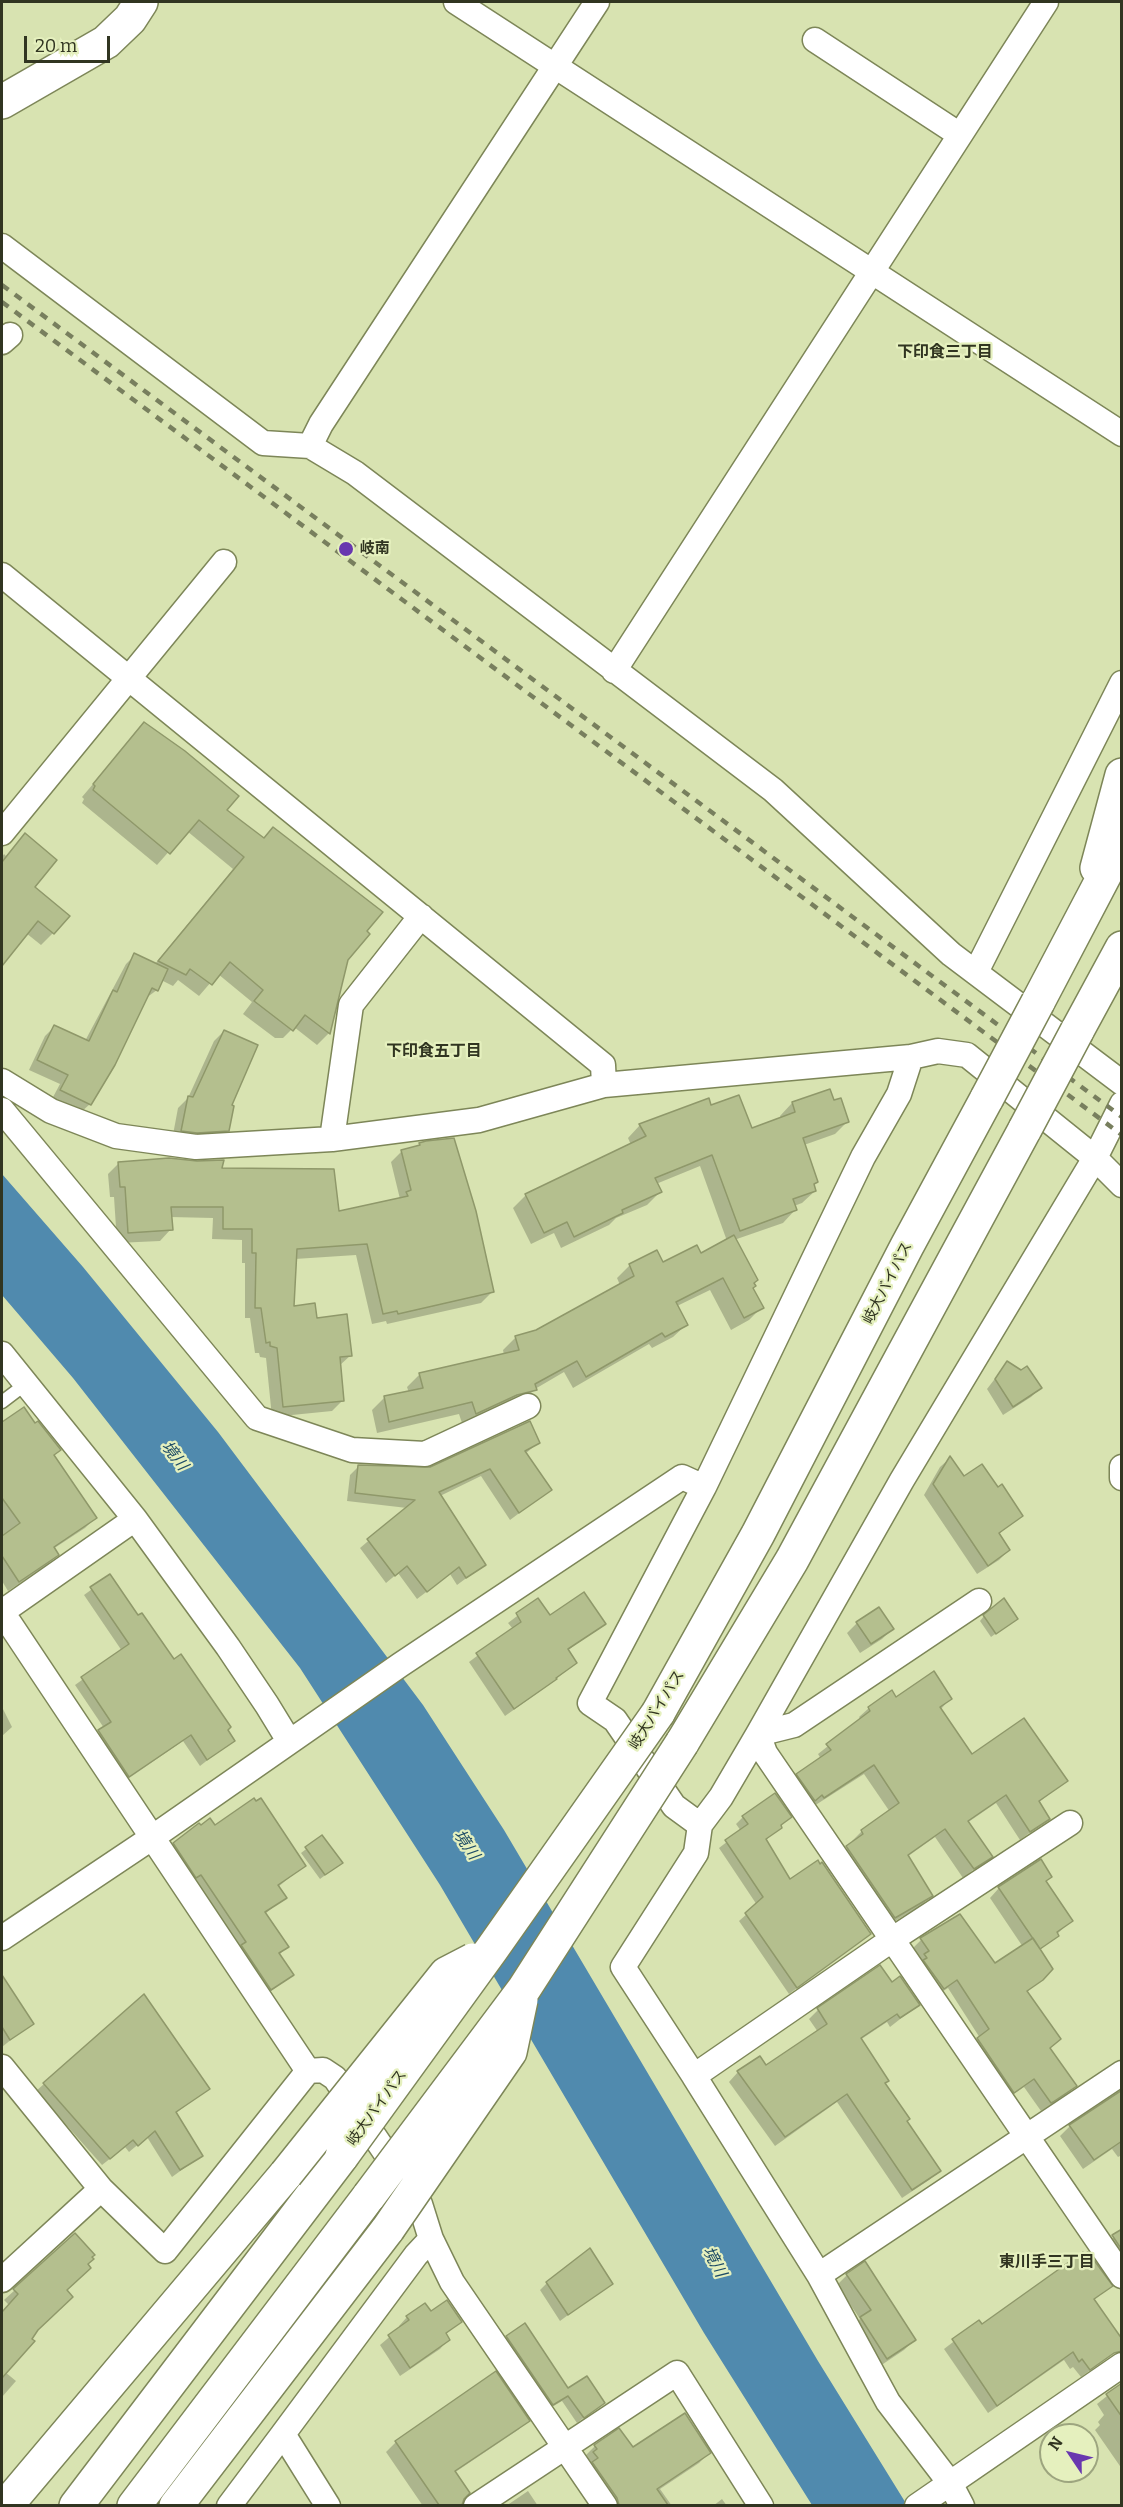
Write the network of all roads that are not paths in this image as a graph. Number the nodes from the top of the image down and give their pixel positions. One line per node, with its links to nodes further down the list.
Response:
1 (141, 2): 7 (main road)
2 (456, 2): 6 (street)
3 (597, 2): 6 (street)
4 (1046, 2): 8 (street)
5 (815, 39): 8 (street)
6 (555, 67): 10 (street); 12 (street)
7 (2, 102)
8 (960, 135): 10 (street)
9 (2, 246): 12 (street)
10 (871, 272): 11 (street); 15 (street)
11 (1122, 434)
12 (310, 446): 15 (street)
13 (224, 562): 16 (street)
14 (2, 575): 16 (street)
15 (614, 671): 24 (street)
16 (129, 680): 19 (street); 22 (street)
17 (1122, 683): 24 (street)
18 (1122, 775): 21 (main road)
19 (2, 834)
20 (1122, 842): 21 (main road, 岐大バイパス)
21 (1087, 904): 50 (main road, 岐大バイパス, bridge)
22 (421, 916): 28 (street); 31 (street)
23 (1122, 948): 51 (main road, bridge)
24 (976, 972): 27 (street)
25 (911, 1058): 28 (street); 32 (street); 40 (street)
26 (2, 1081): 31 (street)
27 (1122, 1083)
28 (604, 1086): 31 (street)
29 (1122, 1104): 32 (street)
30 (2, 1110): 37 (street)
31 (332, 1139)
32 (1095, 1158): 33 (street); 43 (street)
33 (1122, 1185)
34 (2, 1354): 35 (street)
35 (27, 1383): 36 (lane); 41 (street)
36 (2, 1402)
37 (528, 1406)
38 (1122, 1467): 39 (street)
39 (1122, 1478)
40 (704, 1487): 44 (street); 46 (street)
41 (135, 1519): 44 (street); 47 (street)
42 (979, 1601): 43 (street)
43 (758, 1734): 46 (street); 49 (street)
44 (298, 1736): 47 (street)
45 (1070, 1823): 49 (street)
46 (700, 1825): 55 (street)
47 (153, 1837): 48 (street); 53 (street)
48 (2, 1938)
49 (893, 1939): 55 (street); 56 (street)
50 (492, 1949): 66 (main road, bridge); 67 (main road, 岐大バイパス, bridge)
51 (524, 1989): 68 (main road, bridge); 69 (main road, bridge)
52 (2, 2067): 57 (street)
53 (308, 2071): 57 (street); 58 (street)
54 (1122, 2073): 56 (street)
55 (694, 2076): 59 (street)
56 (1026, 2138): 59 (street); 60 (street)
57 (101, 2189): 61 (street)
58 (431, 2239): 63 (street); 64 (street)
59 (819, 2275): 65 (street)
60 (1122, 2276)
61 (2, 2280)
62 (1122, 2365): 65 (street)
63 (283, 2434): 70 (street); 71 (street)
64 (566, 2448): 72 (street); 73 (street); 74 (street)
65 (933, 2495): 75 (street)
66 (6, 2505)
67 (76, 2505)
68 (134, 2505)
69 (176, 2505)
70 (229, 2505)
71 (328, 2505)
72 (476, 2505)
73 (605, 2505)
74 (761, 2505)
75 (962, 2505)

